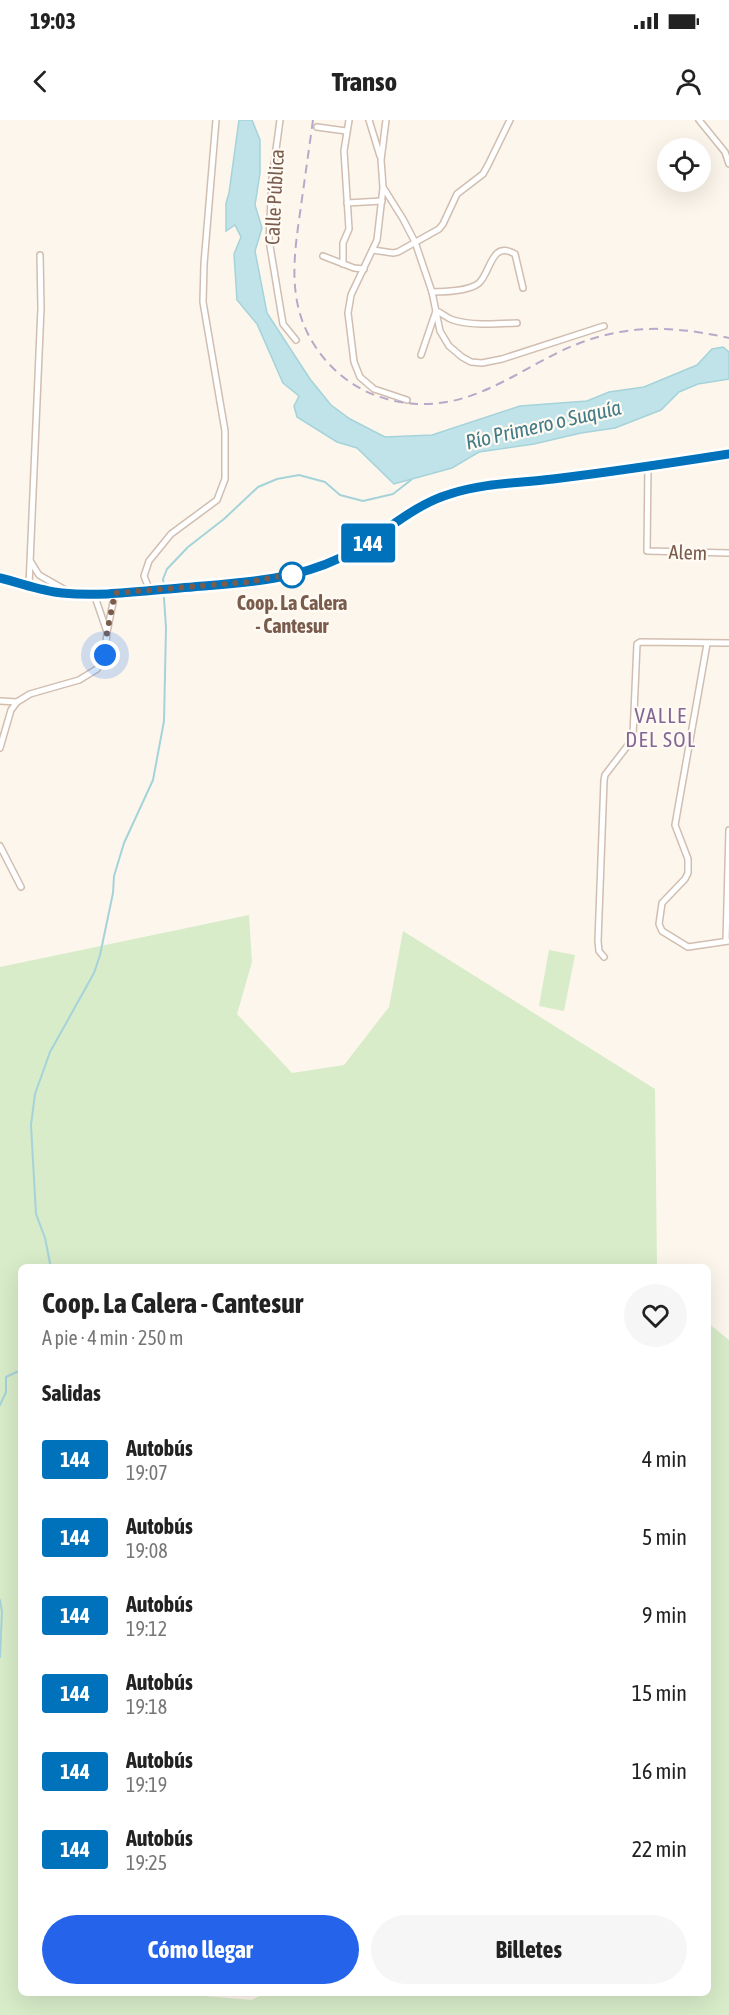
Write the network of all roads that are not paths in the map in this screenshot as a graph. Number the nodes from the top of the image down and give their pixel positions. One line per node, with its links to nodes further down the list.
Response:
1 (216, 120): 35 (street)
2 (280, 120): 26 (street, Calle Pública)
3 (349, 120): 9 (street)
4 (369, 120): 10 (street)
5 (386, 120): 10 (street)
6 (510, 120): 15 (street)
7 (699, 120): 11 (street)
8 (317, 127): 9 (street)
9 (346, 131): 14 (street)
10 (381, 160): 12 (street)
11 (729, 164)
12 (383, 187): 13 (street); 15 (street)
13 (382, 201): 14 (street); 16 (street)
14 (347, 203): 19 (street)
15 (415, 242): 16 (street); 22 (street)
16 (373, 250): 20 (street)
17 (40, 255): 32 (street)
18 (323, 256): 19 (street)
19 (343, 264): 20 (street)
20 (364, 269): 28 (street)
21 (523, 288): 22 (street)
22 (432, 292): 23 (street)
23 (436, 311): 24 (street); 25 (street); 27 (street)
24 (517, 323)
25 (604, 326)
26 (296, 340)
27 (421, 355)
28 (407, 400)
29 (729, 454): 30 (main road)
30 (648, 466): 31 (street, Alem); 35 (main road)
31 (729, 553)
32 (29, 559): 34 (street); 36 (street)
33 (0, 578): 34 (main road)
34 (29, 586): 36 (main road)
35 (150, 591): 37 (main road)
36 (71, 593): 38 (main road)
37 (115, 593): 38 (main road); 39 (street)
38 (94, 594): 39 (street)
39 (107, 632): 43 (street)
40 (729, 643): 41 (street)
41 (707, 644): 48 (street); 49 (street)
42 (0, 701): 43 (street)
43 (17, 702): 44 (street)
44 (0, 748)
45 (729, 830): 48 (street)
46 (0, 846): 47 (street)
47 (21, 887)
48 (727, 941)
49 (604, 957)

